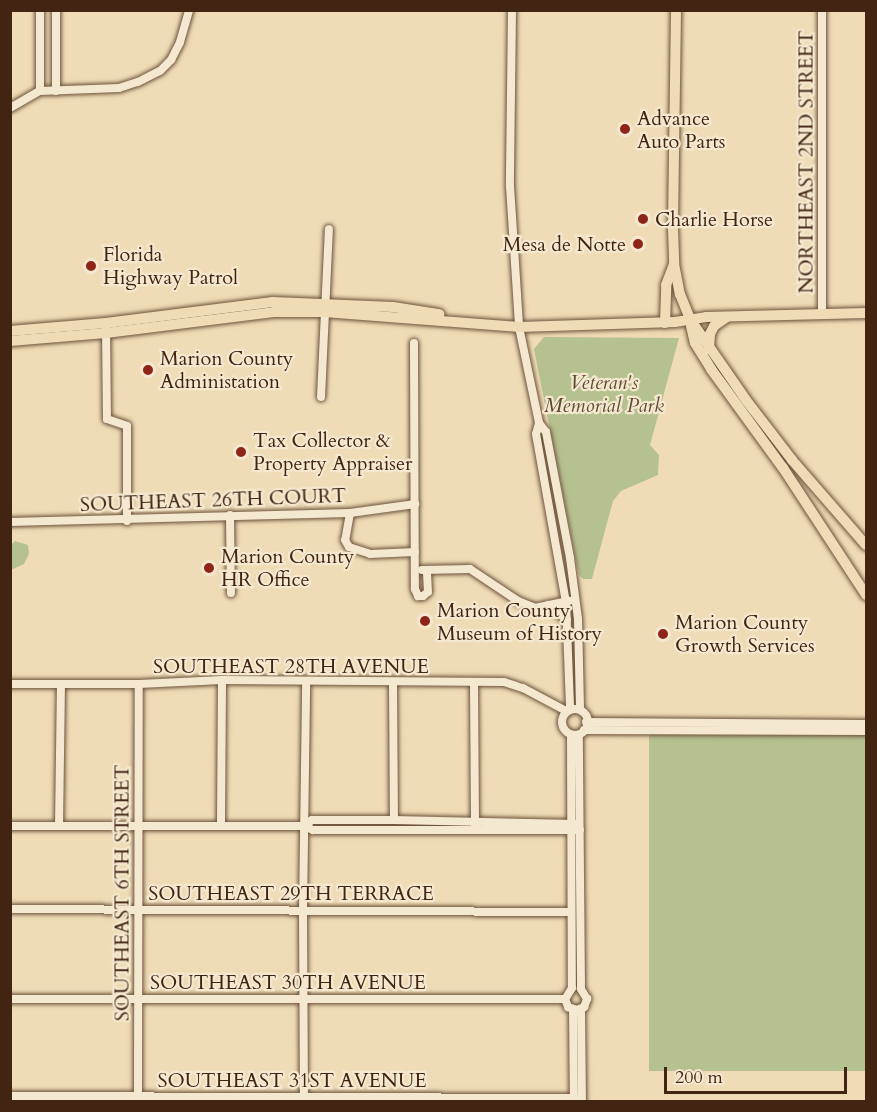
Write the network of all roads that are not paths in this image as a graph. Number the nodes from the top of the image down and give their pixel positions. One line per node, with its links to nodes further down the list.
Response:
1 (40, 10): 7 (street)
2 (57, 10): 8 (street)
3 (189, 10): 8 (street)
4 (512, 10): 18 (street)
5 (676, 10): 11 (main road)
6 (822, 10): 14 (street, NORTHEAST 2ND STREET)
7 (40, 91): 8 (street); 9 (street)
8 (57, 91)
9 (10, 108)
10 (329, 229): 12 (street)
11 (674, 264): 16 (main road); 17 (main road)
12 (324, 307): 18 (main road); 19 (main road); 24 (street)
13 (867, 313): 14 (main road)
14 (822, 314): 15 (main road)
15 (728, 317): 16 (main road); 23 (main road)
16 (690, 320): 17 (main road); 23 (main road); 36 (main road)
17 (665, 323): 18 (main road)
18 (519, 327): 25 (street)
19 (106, 328): 20 (main road); 21 (main road); 29 (street)
20 (10, 331)
21 (10, 341)
22 (414, 343): 26 (street)
23 (710, 349): 31 (main road)
24 (321, 397)
25 (539, 423): 35 (street); 38 (street)
26 (415, 504): 27 (street, SOUTHEAST 26TH COURT); 32 (street)
27 (350, 513): 28 (street, SOUTHEAST 26TH COURT); 32 (street)
28 (230, 515): 29 (street, SOUTHEAST 26TH COURT); 37 (street)
29 (128, 520): 30 (street, SOUTHEAST 26TH COURT)
30 (10, 522)
31 (867, 544)
32 (415, 552): 33 (street)
33 (416, 570): 34 (street); 34 (street)
34 (427, 570): 40 (street)
35 (562, 581): 39 (street); 40 (street)
36 (866, 592)
37 (231, 593)
38 (576, 601): 39 (street); 51 (street)
39 (566, 602): 40 (street); 41 (street)
40 (548, 605): 41 (street)
41 (567, 620): 49 (street)
42 (222, 680): 43 (street, SOUTHEAST 28TH AVENUE); 48 (street, SOUTHEAST 28TH AVENUE); 58 (street)
43 (306, 681): 44 (street, SOUTHEAST 28TH AVENUE); 61 (street)
44 (393, 682): 45 (street, SOUTHEAST 28TH AVENUE); 56 (street)
45 (474, 682): 50 (street, SOUTHEAST 28TH AVENUE); 62 (street)
46 (10, 684): 47 (street, SOUTHEAST 28TH AVENUE)
47 (61, 684): 48 (street, SOUTHEAST 28TH AVENUE); 60 (street)
48 (140, 684): 57 (street, SOUTHEAST 6TH STREET)
49 (570, 696): 50 (street); 52 (street)
50 (552, 704): 52 (street, SOUTHEAST 28TH AVENUE)
51 (580, 709): 52 (street); 54 (street)
52 (568, 710): 54 (street)
53 (867, 724): 54 (street)
54 (580, 731): 55 (street); 63 (street)
55 (867, 731)
56 (394, 820): 61 (street); 62 (street)
57 (139, 825): 58 (street); 60 (street); 65 (street, SOUTHEAST 6TH STREET)
58 (221, 825): 61 (street)
59 (10, 826): 60 (street)
60 (59, 826)
61 (305, 826): 62 (street); 66 (street)
62 (475, 827): 63 (street)
63 (575, 827): 67 (street); 68 (street)
64 (10, 909): 65 (street, SOUTHEAST 29TH TERRACE)
65 (139, 909): 66 (street, SOUTHEAST 29TH TERRACE); 69 (street, SOUTHEAST 6TH STREET)
66 (303, 910): 67 (street, SOUTHEAST 29TH TERRACE); 71 (street)
67 (571, 912): 68 (street)
68 (577, 989): 72 (street); 73 (street)
69 (138, 998): 70 (street, SOUTHEAST 30TH AVENUE); 71 (street, SOUTHEAST 30TH AVENUE); 76 (street, SOUTHEAST 6TH STREET)
70 (10, 999)
71 (302, 999): 72 (street, SOUTHEAST 30TH AVENUE); 75 (street)
72 (565, 999): 73 (street)
73 (577, 1009): 77 (street)
74 (10, 1096): 76 (street, SOUTHEAST 31ST AVENUE)
75 (304, 1098): 76 (street, SOUTHEAST 31ST AVENUE); 77 (street, SOUTHEAST 31ST AVENUE)
76 (138, 1099)
77 (577, 1100)

